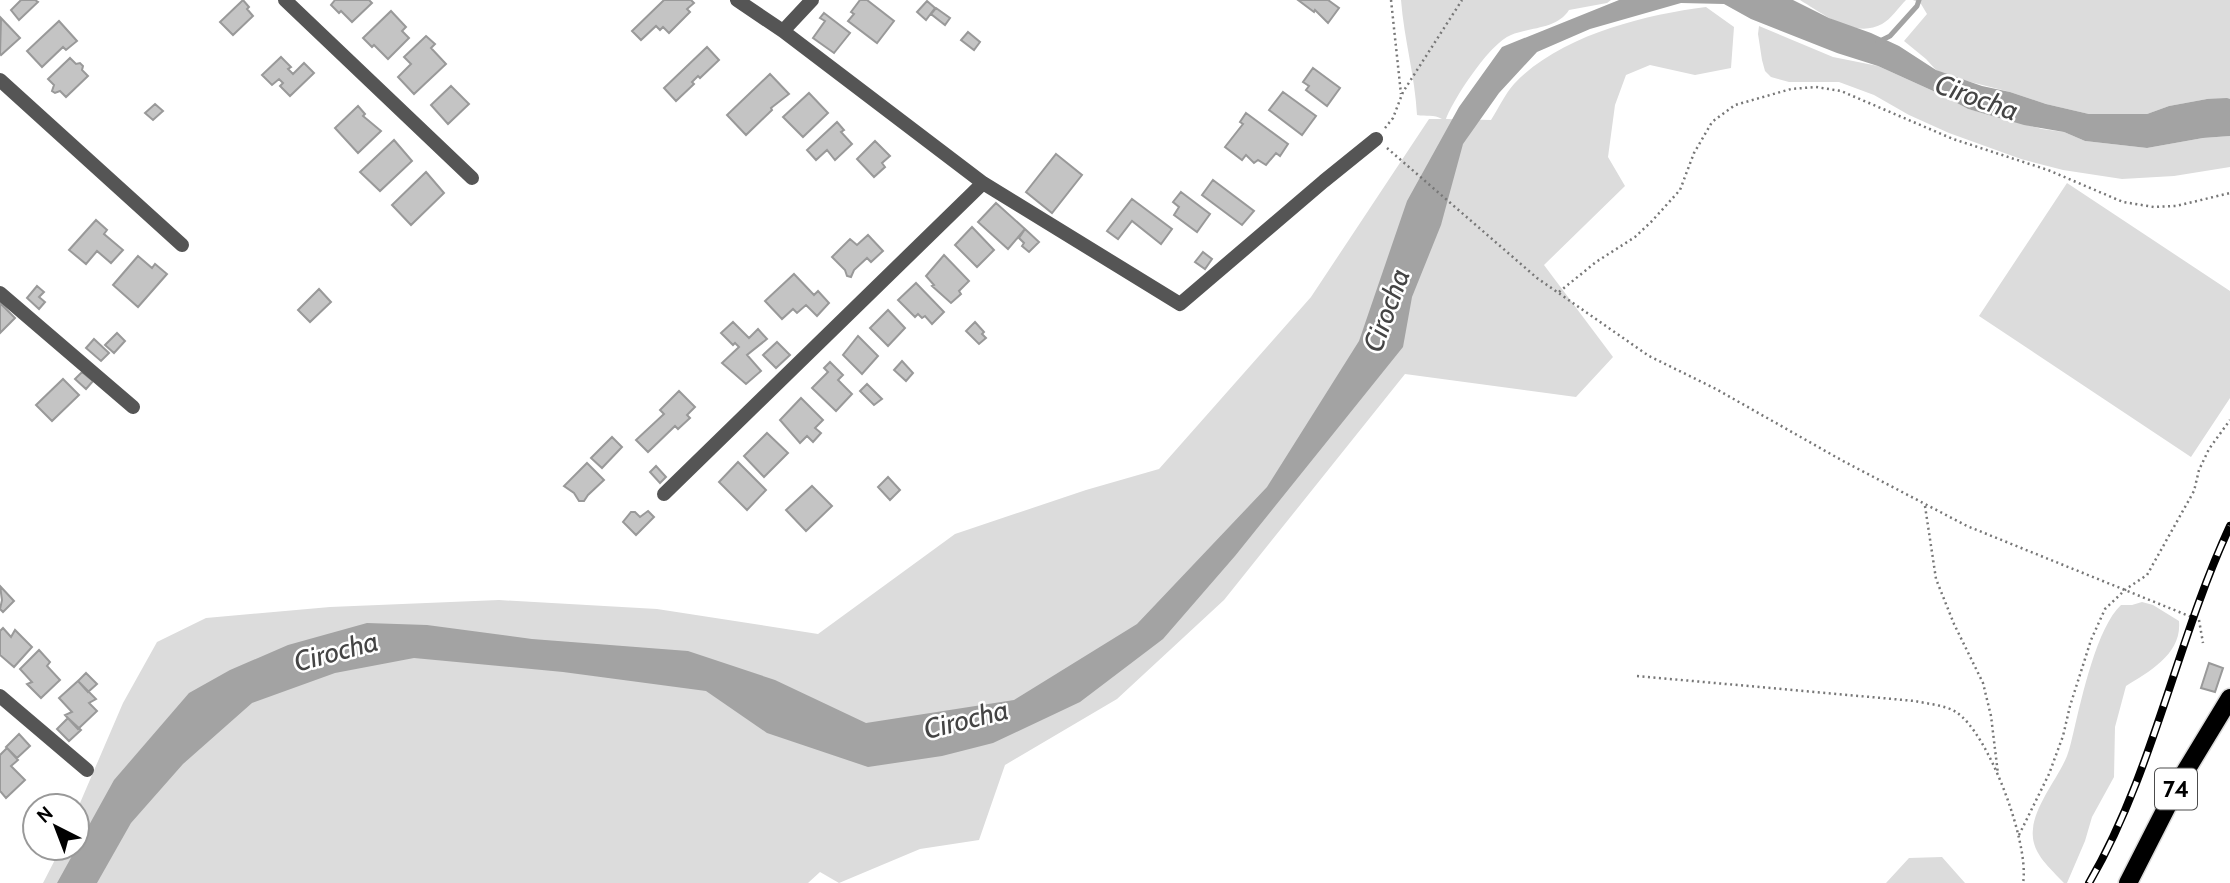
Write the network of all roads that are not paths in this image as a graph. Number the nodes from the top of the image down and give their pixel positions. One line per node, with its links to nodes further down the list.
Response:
1 (285, 0): 7 (street)
2 (737, 0): 4 (street)
3 (812, 0): 4 (street)
4 (783, 31): 8 (street)
5 (0, 80): 9 (street)
6 (1376, 139): 8 (street)
7 (472, 178)
8 (982, 183): 12 (street)
9 (183, 245)
10 (0, 293): 11 (street)
11 (132, 407)
12 (664, 494)
13 (0, 696): 15 (street)
14 (2230, 698): 16 (main road, 74)
15 (87, 770)
16 (2128, 883)

